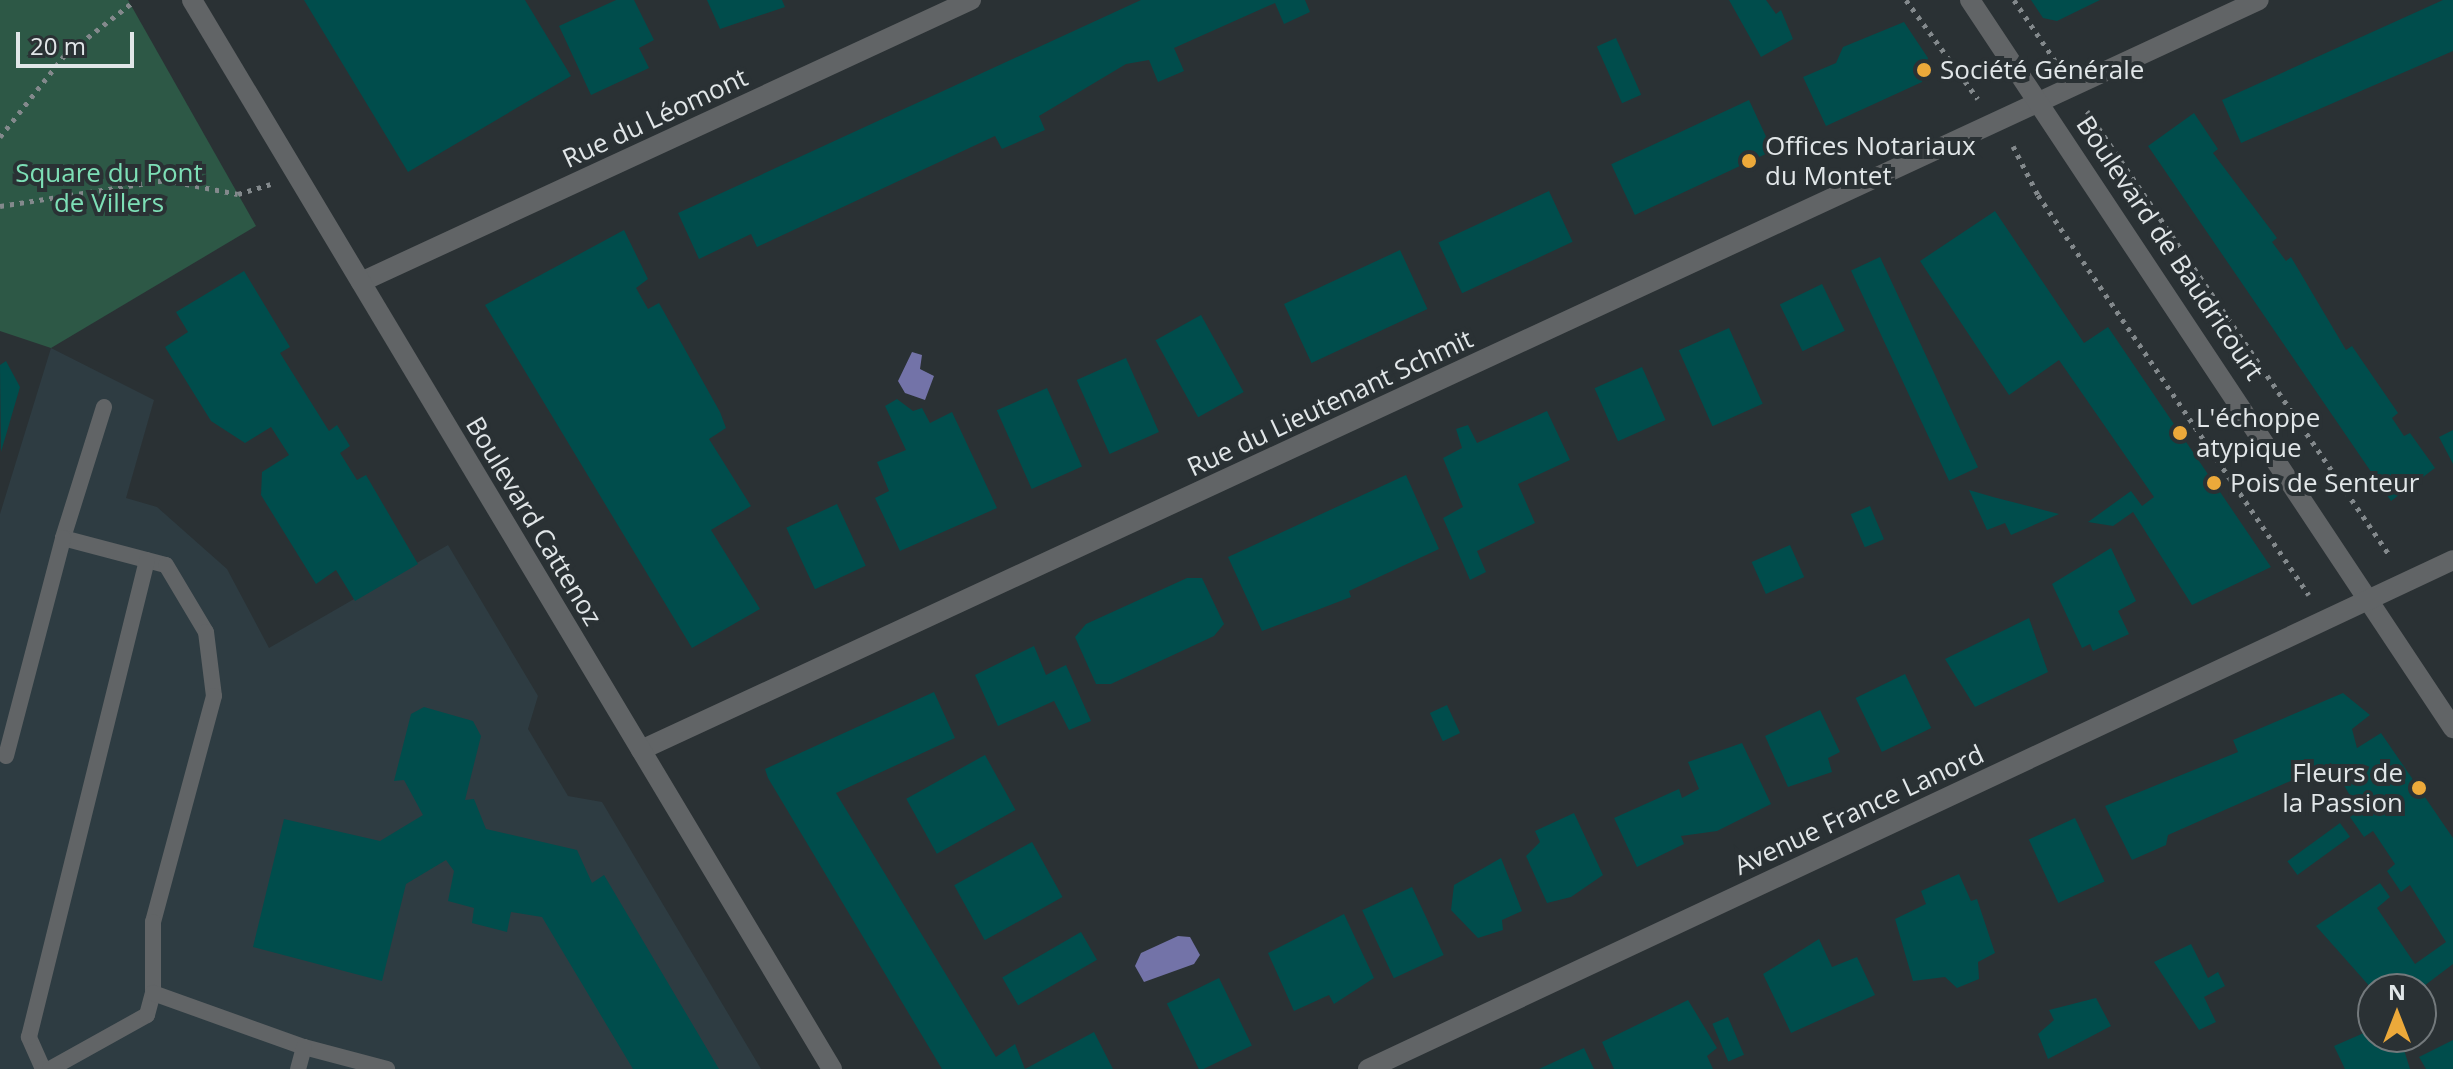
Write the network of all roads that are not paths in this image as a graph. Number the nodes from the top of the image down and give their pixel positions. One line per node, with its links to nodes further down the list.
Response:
1 (192, 0): 6 (street, Boulevard Cattenoz)
2 (971, 0): 6 (street, Rue du Léomont)
3 (1970, 0): 5 (street, Boulevard de Baudricourt)
4 (2259, 0): 5 (street, Rue du Lieutenant Schmit)
5 (2041, 103): 11 (street, Boulevard de Baudricourt); 13 (street, Rue du Lieutenant Schmit)
6 (361, 282): 13 (street, Boulevard Cattenoz)
7 (104, 407): 8 (lane)
8 (63, 538): 9 (lane); 14 (lane)
9 (147, 560): 15 (lane); 17 (lane)
10 (2453, 560): 11 (street, Avenue France Lanord)
11 (2372, 598): 12 (street, Boulevard de Baudricourt); 22 (street, Avenue France Lanord)
12 (2453, 728)
13 (641, 750): 21 (street, Boulevard Cattenoz)
14 (6, 756)
15 (153, 993): 16 (lane); 18 (lane)
16 (304, 1047): 19 (lane); 20 (lane)
17 (43, 1069)
18 (50, 1069)
19 (298, 1069)
20 (387, 1069)
21 (832, 1069)
22 (1368, 1069)

